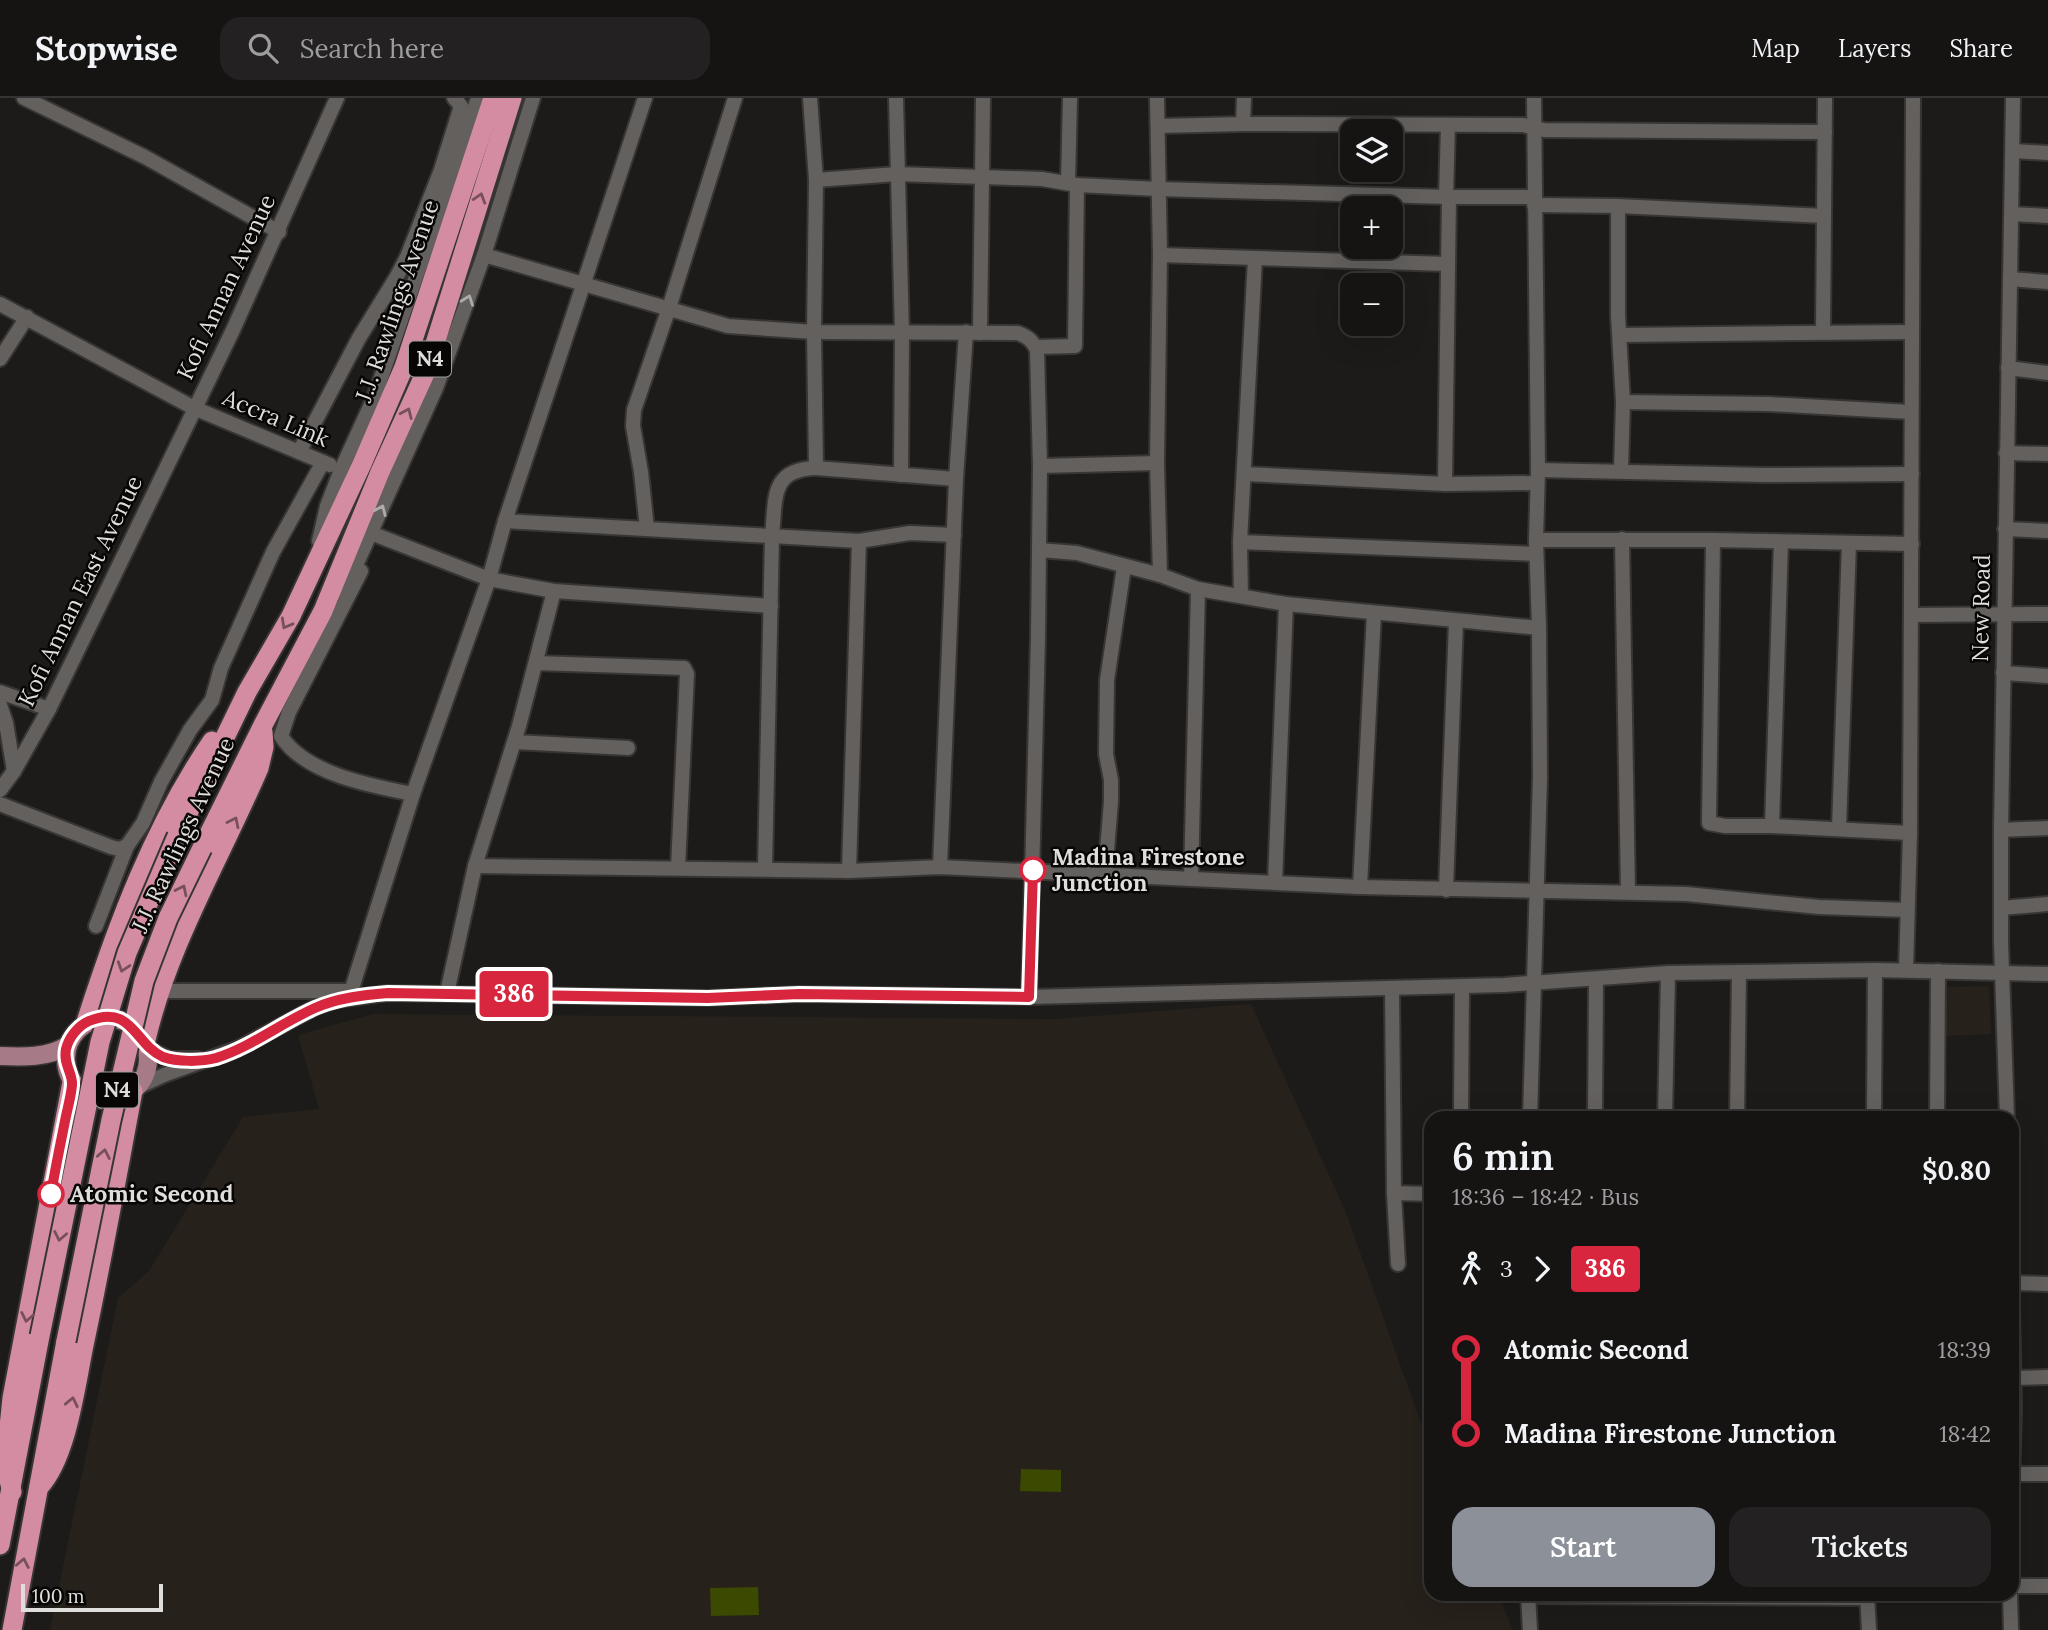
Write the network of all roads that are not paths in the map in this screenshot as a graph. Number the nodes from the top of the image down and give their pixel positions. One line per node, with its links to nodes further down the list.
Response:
1 (24, 98): 35 (street)
2 (337, 98): 35 (street, Kofi Annan Avenue)
3 (645, 98): 42 (street)
4 (734, 98): 44 (street)
5 (810, 98): 26 (street)
6 (896, 98): 24 (street)
7 (983, 98): 25 (street)
8 (1070, 98): 27 (street)
9 (1157, 98): 19 (street)
10 (1244, 98): 17 (street)
11 (1534, 98): 20 (street)
12 (1825, 98): 21 (street)
13 (1913, 98): 48 (street)
14 (2013, 98): 22 (street, New Road)
15 (482, 102): 16 (highway); 59 (street); 66 (street); 90 (highway, J.J. Rawlings Avenue / N4); 99 (highway, J.J. Rawlings Avenue / N4, one-way to 15)
16 (531, 107): 36 (street)
17 (1243, 124): 18 (street); 19 (street)
18 (1448, 125): 20 (street); 29 (street)
19 (1158, 126): 28 (street)
20 (1534, 127): 21 (street); 30 (street)
21 (1825, 132): 33 (street)
22 (2013, 151): 23 (street); 32 (street, New Road)
23 (2048, 153)
24 (897, 174): 25 (street); 26 (street); 49 (street)
25 (983, 176): 27 (street); 50 (street)
26 (816, 180): 47 (street)
27 (1073, 184): 28 (street); 52 (street)
28 (1158, 190): 29 (street); 37 (street)
29 (1447, 197): 30 (street); 39 (street)
30 (1533, 201): 31 (street); 71 (street)
31 (1618, 206): 33 (street); 51 (street)
32 (2012, 214): 34 (street); 40 (street, New Road)
33 (1824, 216): 46 (street)
34 (2048, 216)
35 (279, 232): 57 (street, Kofi Annan Avenue)
36 (484, 255): 42 (street); 78 (street, one-way to 36)
37 (1160, 255): 38 (street); 63 (street)
38 (1255, 258): 39 (street); 68 (street)
39 (1448, 264): 73 (street)
40 (2010, 279): 41 (street); 54 (street, New Road)
41 (2048, 282)
42 (584, 285): 44 (street); 74 (street)
43 (0, 304): 45 (street, Kofi Annan Avenue)
44 (669, 308): 47 (street); 75 (street)
45 (27, 317): 53 (street); 57 (street, Kofi Annan Avenue)
46 (1823, 331): 48 (street); 51 (street)
47 (814, 332): 49 (street); 65 (street)
48 (1911, 332): 58 (street)
49 (902, 333): 50 (street); 70 (street)
50 (973, 333): 52 (street); 72 (street)
51 (1620, 335): 56 (street)
52 (1036, 346): 64 (street)
53 (0, 359)
54 (2008, 368): 55 (street); 60 (street, New Road)
55 (2048, 373)
56 (1623, 402): 58 (street); 67 (street)
57 (194, 408): 59 (street, Accra Link); 112 (street, Kofi Annan East Avenue)
58 (1911, 412): 69 (street)
59 (299, 452): 62 (street, Accra Link)
60 (2006, 453): 61 (street); 76 (street, New Road)
61 (2048, 454)
62 (323, 463): 66 (street, Accra Link); 125 (street)
63 (1157, 463): 64 (street); 92 (street)
64 (1040, 466): 89 (street)
65 (816, 468): 70 (street); 80 (street)
66 (341, 470): 90 (street)
67 (1621, 470): 69 (street); 71 (street)
68 (1245, 474): 73 (street); 84 (street)
69 (1912, 474): 87 (street)
70 (901, 475): 72 (street)
71 (1538, 476): 73 (street); 88 (street)
72 (956, 479): 79 (street)
73 (1445, 484)
74 (505, 522): 75 (street); 93 (street)
75 (647, 529): 80 (street)
76 (2005, 529): 77 (street); 103 (street, New Road)
77 (2048, 530)
78 (374, 535): 93 (street); 99 (street); 118 (street)
79 (954, 535): 83 (street); 127 (street)
80 (772, 536): 83 (street); 98 (street)
81 (1622, 539): 82 (street); 88 (street); 138 (street)
82 (1713, 540): 85 (street); 120 (street)
83 (859, 541): 131 (street)
84 (1240, 542): 88 (street); 96 (street)
85 (1781, 542): 86 (street); 120 (street)
86 (1849, 543): 87 (street); 122 (street)
87 (1912, 544): 102 (street)
88 (1536, 547): 105 (street)
89 (1038, 550): 91 (street); 130 (street)
90 (315, 562): 110 (highway, J.J. Rawlings Avenue / N4, one-way to 110)
91 (1125, 567): 92 (street); 132 (street)
92 (1160, 575): 94 (street)
93 (489, 579): 95 (street); 118 (street)
94 (1198, 589): 96 (street); 133 (street)
95 (554, 590): 98 (street); 106 (street)
96 (1241, 596): 97 (street)
97 (1286, 604): 100 (street); 134 (street)
98 (771, 606): 129 (street)
99 (323, 611): 113 (highway, J.J. Rawlings Avenue / N4)
100 (1374, 613): 104 (street); 135 (street)
101 (2048, 614): 103 (street)
102 (1912, 615): 103 (street); 124 (street)
103 (2003, 615): 107 (street, New Road)
104 (1456, 621): 105 (street); 136 (street)
105 (1539, 628): 137 (street)
106 (537, 663): 114 (street); 128 (street)
107 (2003, 673): 108 (street); 123 (street, New Road)
108 (2048, 677)
109 (0, 692): 112 (street)
110 (247, 692): 158 (highway); 184 (highway, J.J. Rawlings Avenue / N4, one-way to 184, bridge)
111 (0, 705): 116 (street)
112 (49, 709): 116 (street, Kofi Annan East Avenue)
113 (262, 724): 154 (highway, one-way to 113); 183 (highway, J.J. Rawlings Avenue / N4, one-way to 113, bridge)
114 (515, 741): 115 (street); 126 (street)
115 (628, 748)
116 (14, 771): 117 (street, Kofi Annan East Avenue)
117 (0, 790)
118 (413, 794): 156 (street)
119 (0, 804): 125 (street)
120 (1772, 826): 122 (street)
121 (2048, 828): 123 (street)
122 (1839, 829): 124 (street)
123 (2001, 830): 140 (street, New Road)
124 (1910, 833): 141 (street)
125 (127, 846): 142 (street)
126 (475, 866): 128 (street); 155 (street)
127 (940, 867): 130 (street); 131 (street)
128 (678, 868): 129 (street)
129 (765, 869): 131 (street)
130 (1033, 870): 132 (street); 157 (street)
131 (849, 871)
132 (1105, 875): 133 (street)
133 (1191, 879): 134 (street)
134 (1275, 882): 135 (street)
135 (1360, 887): 136 (street)
136 (1446, 890): 137 (street)
137 (1537, 890): 138 (street); 151 (street)
138 (1628, 892): 141 (street)
139 (2048, 904): 140 (street)
140 (2001, 908): 147 (street, New Road)
141 (1907, 910): 144 (street)
142 (96, 926)
143 (1875, 970): 144 (street); 146 (street); 171 (street)
144 (1906, 970): 145 (street)
145 (1938, 971): 147 (street); 172 (street)
146 (1739, 972): 148 (street); 170 (street)
147 (2002, 972): 149 (street); 173 (street, New Road)
148 (1668, 973): 150 (street); 169 (street)
149 (2048, 974)
150 (1596, 979): 151 (street); 168 (street)
151 (1533, 984): 152 (street); 167 (street)
152 (1462, 986): 153 (street); 166 (street)
153 (1392, 989): 157 (street); 174 (street)
154 (160, 991): 156 (street); 160 (highway)
155 (447, 993): 156 (street); 157 (street)
156 (350, 995): 163 (street)
157 (1029, 997)
158 (86, 1023): 159 (main road); 160 (main road)
159 (68, 1045): 162 (main road); 164 (main road)
160 (146, 1046): 163 (street); 165 (main road)
161 (0, 1056): 162 (main road)
162 (21, 1057): 164 (main road)
163 (214, 1058): 165 (street)
164 (70, 1077): 165 (main road); 184 (highway, one-way to 184)
165 (135, 1089): 183 (highway, one-way to 165)
166 (1461, 1111)
167 (1530, 1111)
168 (1595, 1111)
169 (1665, 1111)
170 (1737, 1111)
171 (1874, 1111)
172 (1937, 1111)
173 (2007, 1111)
174 (1394, 1193): 175 (street); 176 (street)
175 (1424, 1194)
176 (1398, 1264)
177 (2019, 1283): 178 (street)
178 (2048, 1284)
179 (2048, 1377): 180 (street)
180 (2019, 1378)
181 (2048, 1474): 182 (street)
182 (2019, 1476)
183 (39, 1487): 191 (highway, J.J. Rawlings Avenue / N4, one-way to 183)
184 (12, 1492): 185 (highway, J.J. Rawlings Avenue / N4)
185 (0, 1545)
186 (2019, 1586): 187 (street)
187 (2048, 1586)
188 (1528, 1601): 192 (street)
189 (1867, 1601): 193 (street)
190 (2010, 1601): 194 (street)
191 (12, 1630)
192 (1530, 1630)
193 (1869, 1630)
194 (2011, 1630)

